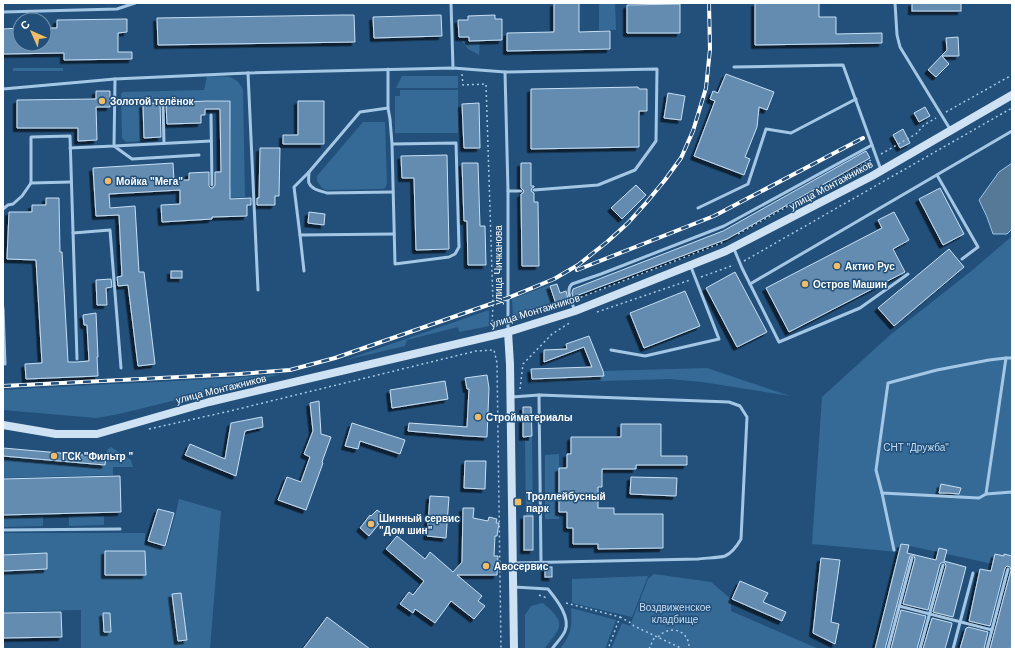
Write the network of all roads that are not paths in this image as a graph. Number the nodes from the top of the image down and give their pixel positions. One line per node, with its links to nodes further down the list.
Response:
1 (135, 3): 4 (lane)
2 (451, 3): 6 (lane)
3 (895, 3): 17 (lane)
4 (3, 12)
5 (734, 67): 13 (lane)
6 (453, 68): 7 (lane); 8 (lane)
7 (388, 70): 9 (lane); 15 (lane)
8 (505, 72): 32 (lane); 33 (lane, улица Чичканова)
9 (248, 73): 10 (lane); 47 (lane)
10 (115, 79): 11 (lane); 23 (lane)
11 (3, 89)
12 (1012, 95): 17 (main road, улица Монтажников)
13 (856, 99): 22 (lane); 36 (lane)
14 (163, 103): 20 (lane)
15 (388, 108): 21 (lane); 27 (lane)
16 (210, 115): 19 (lane)
17 (951, 131): 26 (main road, улица Монтажников)
18 (1012, 131): 28 (lane)
19 (211, 141): 20 (lane); 31 (lane)
20 (164, 143): 23 (lane)
21 (392, 144): 35 (lane); 39 (lane)
22 (872, 144): 26 (lane); 49 (lane)
23 (114, 146): 24 (lane); 25 (lane)
24 (70, 148): 29 (lane); 30 (lane)
25 (199, 155)
26 (882, 170): 41 (main road, улица Монтажников)
27 (309, 172): 35 (lane); 40 (lane)
28 (937, 175): 42 (lane); 46 (lane)
29 (71, 182): 30 (lane); 38 (lane)
30 (31, 183): 37 (lane)
31 (212, 185)
32 (534, 190)
33 (508, 191): 34 (lane); 50 (lane, улица Чичканова)
34 (521, 191)
35 (393, 192): 39 (lane)
36 (698, 208)
37 (3, 209)
38 (73, 233): 54 (lane); 56 (lane)
39 (394, 234): 40 (lane)
40 (300, 235): 44 (lane)
41 (733, 247): 43 (main road, улица Монтажников); 46 (lane)
42 (962, 259)
43 (690, 265): 49 (main road, улица Монтажников); 51 (lane)
44 (304, 271)
45 (908, 274): 46 (lane)
46 (750, 284)
47 (258, 290)
48 (3, 308): 55 (lane)
49 (575, 310): 50 (main road, улица Монтажников)
50 (508, 332): 58 (main road, улица Чичканова); 59 (main road, улица Монтажников)
51 (611, 350)
52 (1006, 358): 53 (lane); 61 (lane); 62 (lane)
53 (1012, 358)
54 (77, 359)
55 (5, 364)
56 (121, 368)
57 (539, 396): 58 (lane); 67 (lane); 67 (lane)
58 (510, 397): 68 (main road, улица Чичканова)
59 (3, 425)
60 (1012, 492): 62 (lane)
61 (882, 493): 62 (lane); 65 (lane)
62 (986, 494)
63 (120, 529): 64 (lane)
64 (3, 530)
65 (894, 550)
66 (912, 558): 73 (lane)
67 (541, 562): 68 (lane)
68 (513, 563): 72 (main road, улица Чичканова)
69 (943, 565): 74 (lane)
70 (1008, 569): 76 (lane)
71 (973, 573): 75 (lane)
72 (513, 587): 77 (main road, улица Чичканова); 78 (lane)
73 (899, 606): 74 (lane); 79 (lane)
74 (930, 614): 75 (lane); 80 (lane)
75 (960, 622): 76 (lane); 81 (lane)
76 (992, 630): 82 (lane)
77 (514, 649)
78 (552, 649)
79 (888, 649)
80 (920, 649)
81 (953, 649)
82 (987, 649)

